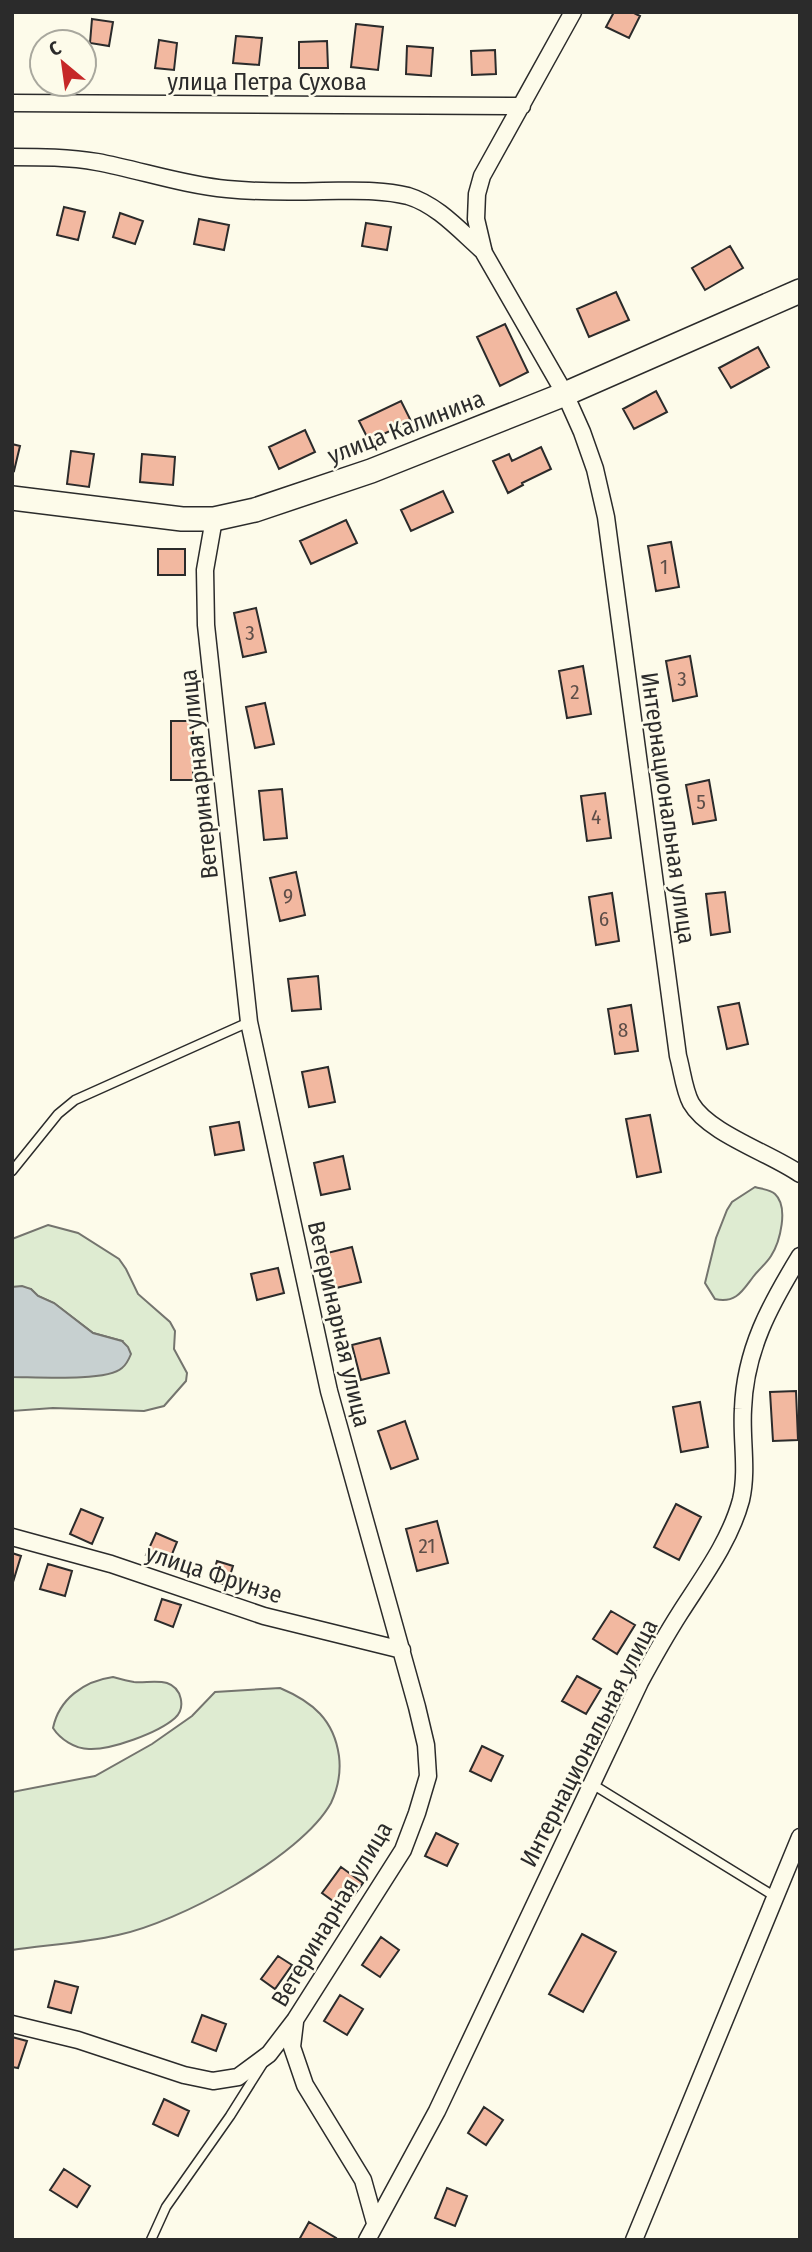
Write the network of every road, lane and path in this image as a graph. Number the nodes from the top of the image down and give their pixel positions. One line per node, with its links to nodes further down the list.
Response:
1 (573, 12): 3 (street)
2 (12, 103): 3 (street, улица Петра Сухова)
3 (522, 106): 5 (street)
4 (12, 157): 5 (street)
5 (484, 253): 7 (street)
6 (800, 291): 7 (street, улица Калинина)
7 (565, 394): 9 (street, улица Калинина); 12 (street, Интернациональная улица)
8 (12, 498): 9 (street, улица Калинина)
9 (214, 519): 10 (street, Ветеринарная улица)
10 (249, 1022): 11 (lane); 15 (street, Ветеринарная улица)
11 (12, 1171)
12 (800, 1174)
13 (800, 1255): 16 (street, Интернациональная улица)
14 (12, 1537): 15 (street, улица Фрунзе)
15 (402, 1650): 19 (street, Ветеринарная улица)
16 (592, 1784): 18 (lane); 22 (street, Интернациональная улица)
17 (800, 1837): 18 (street)
18 (774, 1896): 25 (street)
19 (295, 2020): 21 (street, Ветеринарная улица); 22 (street)
20 (12, 2024): 21 (street, Ветеринарная улица)
21 (269, 2054): 23 (lane)
22 (375, 2223): 24 (street, Интернациональная улица)
23 (151, 2240)
24 (367, 2240)
25 (634, 2240)

